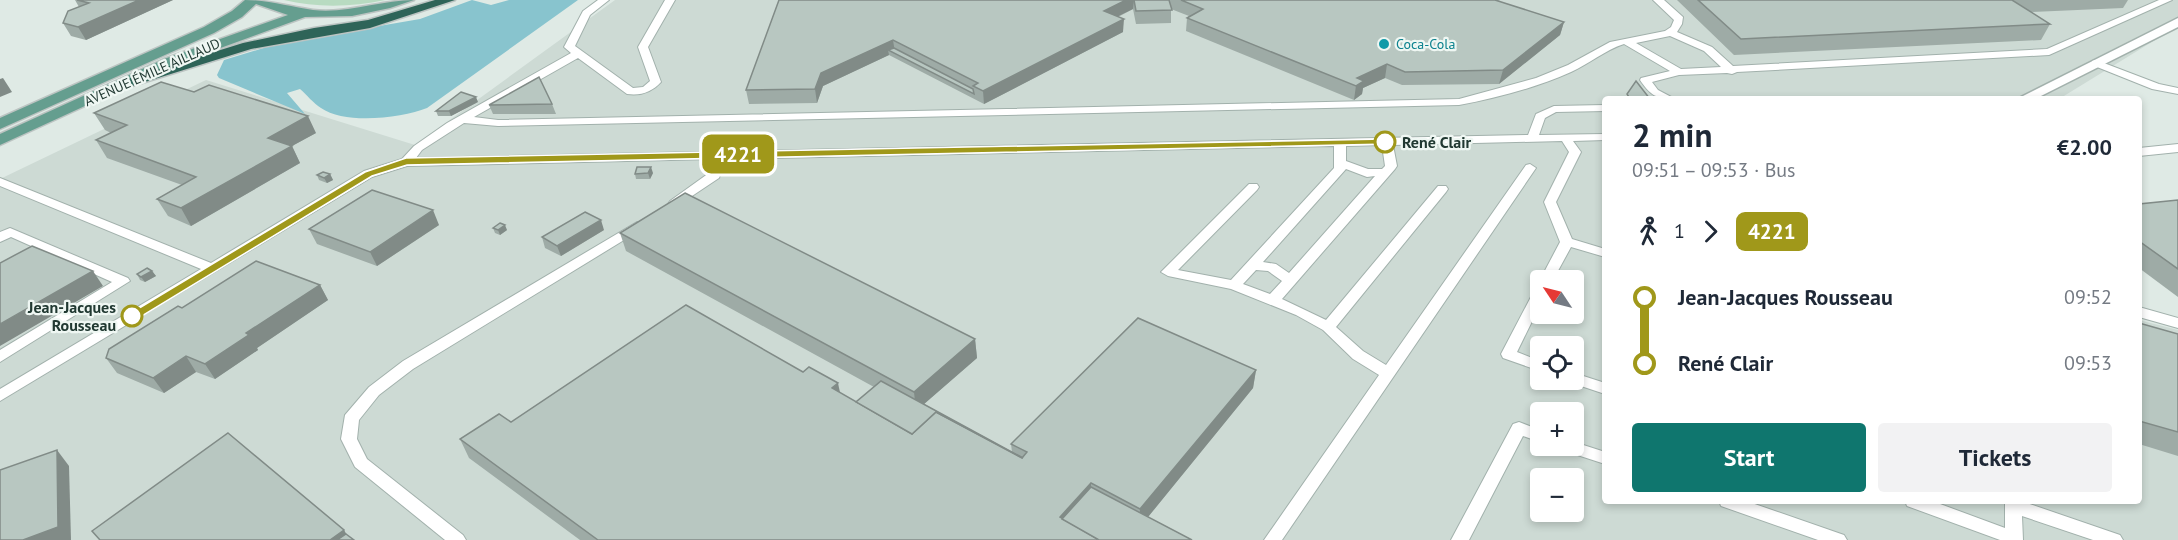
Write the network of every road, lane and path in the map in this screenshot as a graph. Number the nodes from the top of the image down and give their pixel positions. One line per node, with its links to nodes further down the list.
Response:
1 (255, 0): 8 (main road); 22 (main road, AVENUE ÉMILE AILLAUD)
2 (408, 0): 8 (main road)
3 (449, 0): 16 (highway)
4 (604, 0): 12 (lane)
5 (670, 0): 12 (lane)
6 (1658, 0): 10 (lane)
7 (2167, 0): 14 (lane)
8 (307, 12): 16 (main road, AVENUE ÉMILE AILLAUD)
9 (2178, 22): 13 (street)
10 (1670, 33): 11 (lane); 14 (lane)
11 (1626, 42): 15 (lane); 21 (lane)
12 (578, 54): 21 (lane)
13 (2096, 63): 17 (lane); 19 (street)
14 (1732, 70): 15 (lane)
15 (1679, 72): 18 (lane)
16 (113, 88): 26 (main road, AVENUE ÉMILE AILLAUD)
17 (2178, 91)
18 (1663, 96)
19 (2030, 96)
20 (1602, 108): 25 (lane)
21 (462, 119): 32 (lane)
22 (0, 124)
23 (1602, 137): 24 (lane)
24 (1565, 138): 25 (lane); 40 (lane)
25 (1532, 139): 27 (lane)
26 (0, 140)
27 (1387, 142): 28 (lane); 35 (lane)
28 (1341, 143): 31 (lane); 33 (lane)
29 (2178, 148): 30 (lane)
30 (2142, 152)
31 (721, 155): 32 (lane); 67 (lane)
32 (406, 162): 43 (lane)
33 (1341, 163): 35 (lane); 42 (lane)
34 (1530, 168): 54 (lane)
35 (1385, 172): 45 (lane)
36 (0, 182): 43 (lane)
37 (1254, 187): 46 (lane)
38 (1442, 189): 51 (lane)
39 (3, 233): 52 (lane)
40 (1568, 242): 41 (lane); 44 (lane)
41 (1602, 252)
42 (1252, 265): 45 (lane); 46 (lane)
43 (211, 268): 57 (lane)
44 (1553, 270)
45 (1291, 280): 47 (lane)
46 (1234, 285): 47 (lane)
47 (1273, 300): 51 (lane)
48 (1530, 312): 53 (lane)
49 (2142, 313): 50 (lane)
50 (2178, 323)
51 (1328, 327): 54 (lane)
52 (0, 357)
53 (1530, 362)
54 (1388, 373): 68 (lane)
55 (1584, 382): 56 (lane)
56 (1602, 388)
57 (0, 396)
58 (1530, 432): 69 (lane)
59 (1584, 451): 60 (lane)
60 (1602, 457)
61 (1734, 504): 65 (lane)
62 (1921, 504): 66 (lane)
63 (2013, 504): 66 (lane)
64 (2016, 504): 71 (lane)
65 (1802, 534): 70 (lane)
66 (2014, 539)
67 (458, 540)
68 (1273, 540)
69 (1460, 540)
70 (1838, 540)
71 (2114, 540)

